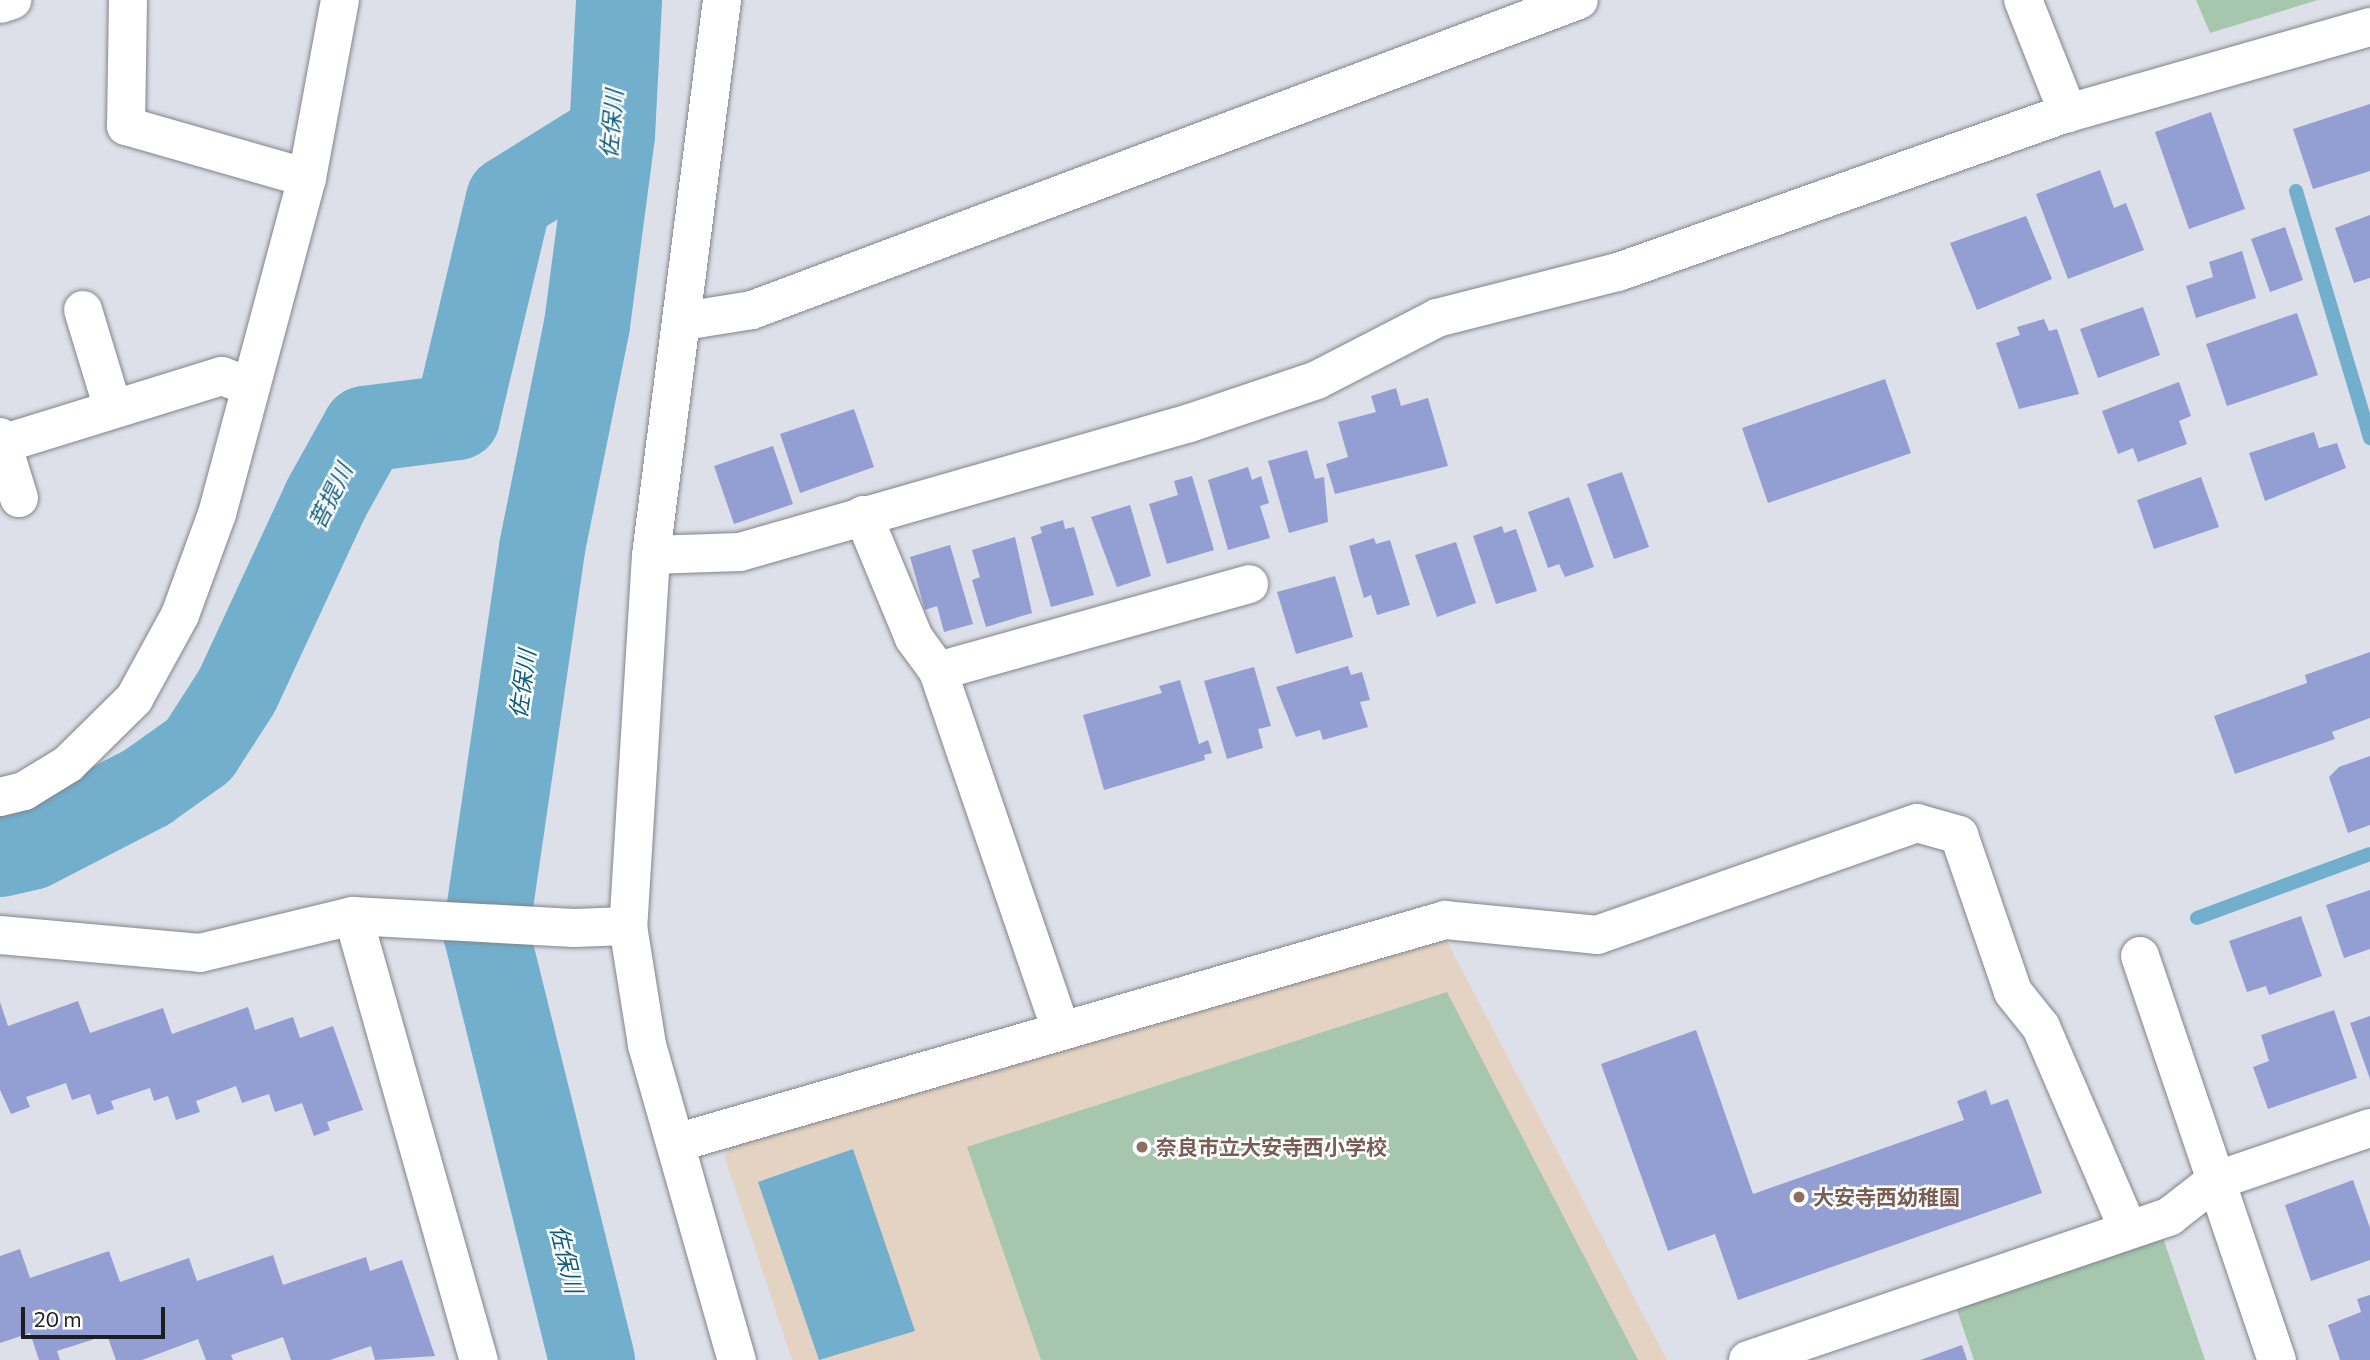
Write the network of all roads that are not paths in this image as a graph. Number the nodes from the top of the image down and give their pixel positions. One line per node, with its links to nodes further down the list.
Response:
1 (12, 0): 7 (street)
2 (128, 0): 10 (street)
3 (340, 0): 10 (street)
4 (722, 0): 12 (street)
5 (1579, 0): 12 (street)
6 (2023, 0): 9 (street)
7 (0, 4)
8 (2370, 27): 9 (street)
9 (2067, 113): 17 (street)
10 (307, 178): 13 (street)
11 (83, 310): 14 (street)
12 (684, 321): 18 (street)
13 (251, 387): 14 (street); 21 (street)
14 (113, 410): 15 (street)
15 (1, 440): 16 (street)
16 (19, 498)
17 (863, 515): 18 (street); 20 (street)
18 (651, 555): 23 (street)
19 (1249, 584): 20 (street)
20 (938, 671): 26 (street)
21 (0, 797)
22 (370, 917): 23 (street); 24 (street); 31 (street)
23 (628, 926): 28 (street)
24 (0, 935)
25 (2140, 956): 29 (street)
26 (1061, 1030): 28 (street); 30 (street)
27 (2370, 1128): 29 (street)
28 (676, 1143): 32 (street)
29 (2216, 1181): 30 (street); 34 (street)
30 (2128, 1229): 33 (street)
31 (479, 1360)
32 (737, 1360)
33 (1748, 1360)
34 (2277, 1360)

